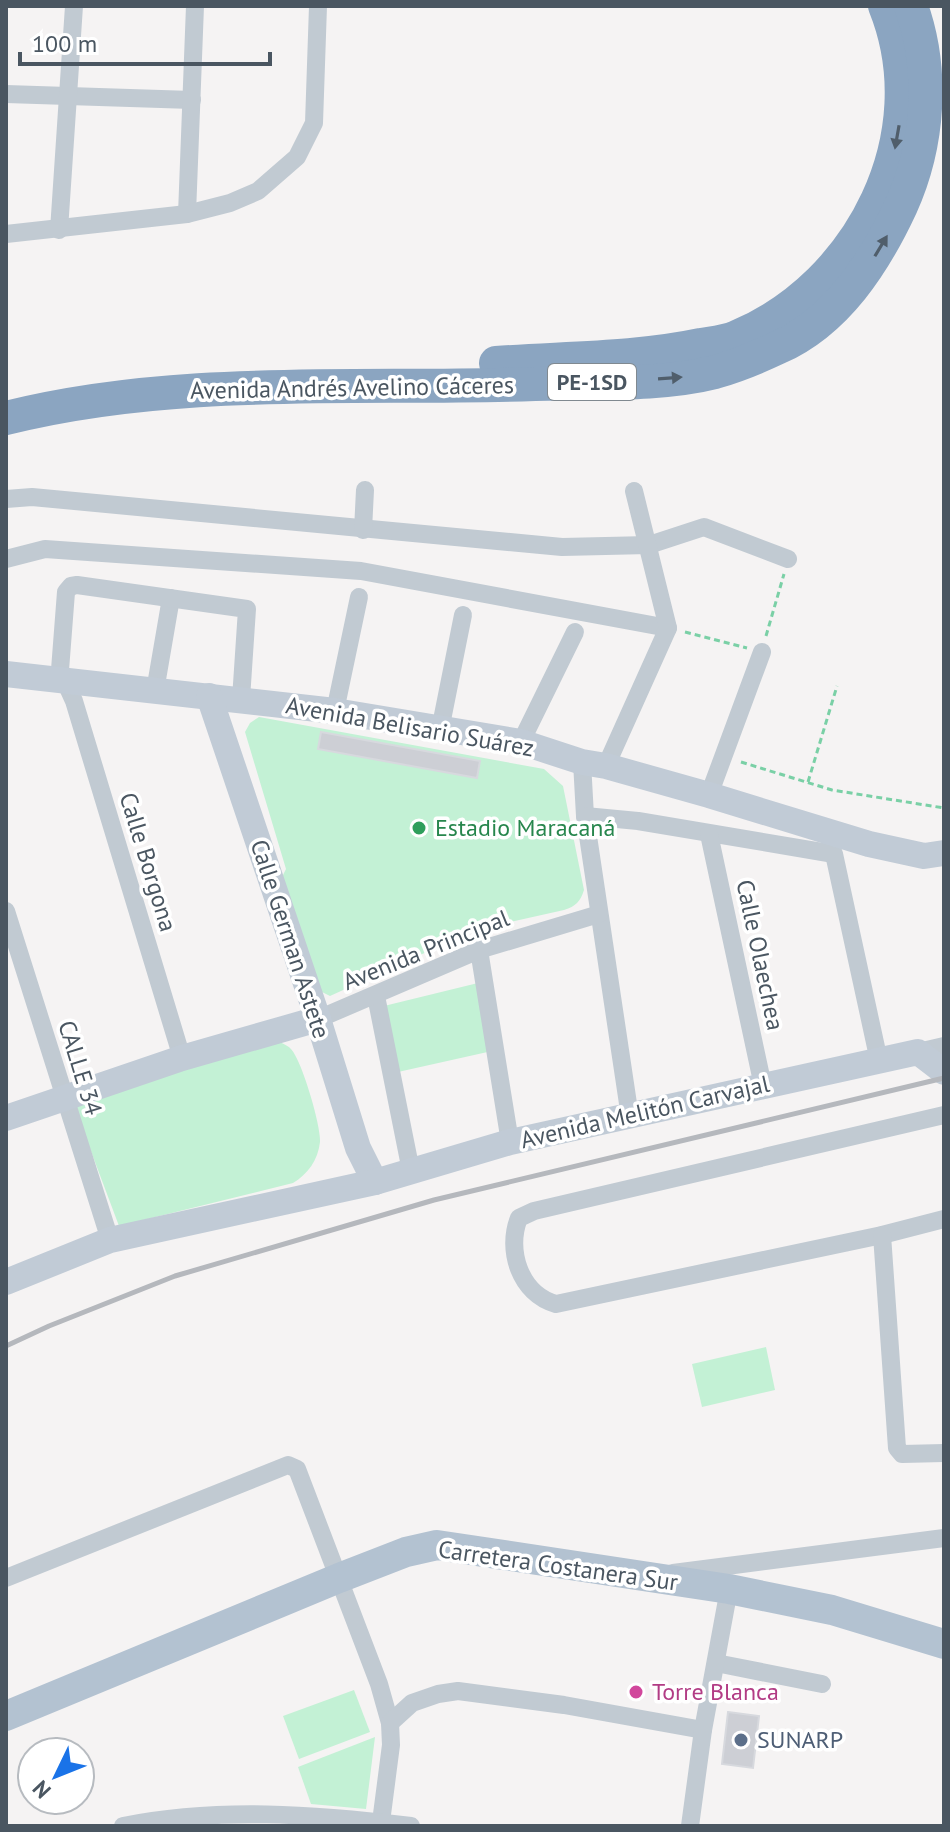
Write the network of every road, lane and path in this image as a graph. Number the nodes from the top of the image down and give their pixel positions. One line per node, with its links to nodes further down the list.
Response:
1 (74, 6): 7 (street)
2 (195, 6): 8 (street)
3 (318, 6): 9 (street)
4 (885, 6): 12 (highway, Avenida Andrés Avelino Cáceres / PE-1SD, one-way to 12)
5 (911, 6): 13 (highway, Avenida Andrés Avelino Cáceres / PE-1SD, one-way to 5)
6 (6, 94): 7 (street)
7 (66, 96): 8 (street); 10 (street)
8 (192, 100): 9 (street)
9 (187, 214): 10 (street)
10 (59, 230): 11 (street)
11 (10, 233)
12 (6, 397)
13 (6, 418)
14 (365, 490): 17 (street)
15 (634, 491): 18 (street)
16 (6, 499): 17 (street)
17 (363, 530): 18 (street)
18 (649, 545): 20 (street); 24 (street)
19 (6, 559): 24 (street)
20 (788, 559): 26 (path)
21 (359, 597): 33 (street)
22 (171, 598): 28 (street, Calle Borgona); 30 (street); 32 (street)
23 (463, 615): 34 (street)
24 (668, 628): 26 (path); 37 (street)
25 (575, 632): 35 (street)
26 (762, 652): 36 (street)
27 (6, 674): 28 (street, Avenida Belisario Suárez)
28 (65, 682): 30 (street, Avenida Belisario Suárez); 51 (street, Calle Borgona)
29 (837, 686): 38 (path)
30 (155, 691): 31 (street, Avenida Belisario Suárez)
31 (209, 696): 32 (street, Avenida Belisario Suárez); 48 (street, Calle German Astete)
32 (241, 699): 33 (street, Avenida Belisario Suárez)
33 (335, 711): 34 (street, Avenida Belisario Suárez)
34 (440, 730): 35 (street, Avenida Belisario Suárez)
35 (521, 742): 37 (street, Avenida Belisario Suárez)
36 (722, 756): 38 (path); 39 (street)
37 (594, 764): 39 (street, Avenida Belisario Suárez); 41 (street)
38 (808, 782): 40 (path)
39 (709, 795): 43 (street, Avenida Belisario Suárez)
40 (944, 808)
41 (585, 816): 42 (street); 45 (street)
42 (709, 834): 52 (street); 54 (street, Calle Olaechea)
43 (944, 853)
44 (6, 911): 55 (street, CALLE 34)
45 (599, 914): 46 (street, Avenida Principal); 57 (street)
46 (479, 950): 47 (street, Avenida Principal); 59 (street)
47 (376, 996): 48 (street, Avenida Principal); 60 (street)
48 (318, 1019): 51 (street); 61 (street, Calle German Astete)
49 (944, 1046): 50 (street, Avenida Melitón Carvajal)
50 (918, 1052): 52 (street, Avenida Melitón Carvajal); 53 (street)
51 (182, 1058): 55 (street)
52 (879, 1061): 54 (street, Avenida Melitón Carvajal)
53 (944, 1072)
54 (763, 1086): 57 (street, Avenida Melitón Carvajal)
55 (64, 1099): 58 (street); 64 (street, CALLE 34)
56 (944, 1115): 63 (street)
57 (630, 1117): 59 (street, Avenida Melitón Carvajal)
58 (6, 1118)
59 (510, 1142): 60 (street, Avenida Melitón Carvajal)
60 (411, 1171): 61 (street, Avenida Melitón Carvajal)
61 (375, 1182): 64 (street, Avenida Melitón Carvajal)
62 (944, 1219): 63 (street)
63 (882, 1235): 66 (street)
64 (110, 1240): 65 (street, Avenida Melitón Carvajal)
65 (6, 1282)
66 (944, 1453)
67 (944, 1538): 68 (street)
68 (640, 1577): 70 (main road, Carretera Costanera Sur); 71 (main road, Carretera Costanera Sur)
69 (6, 1578): 70 (street)
70 (339, 1578): 75 (main road, Carretera Costanera Sur); 76 (street)
71 (729, 1589): 72 (main road, Carretera Costanera Sur); 73 (street)
72 (944, 1644)
73 (716, 1663): 74 (street); 77 (street)
74 (822, 1684)
75 (6, 1716)
76 (390, 1723): 77 (street); 78 (street)
77 (703, 1730): 81 (street)
78 (381, 1822): 79 (street); 80 (street)
79 (123, 1826)
80 (411, 1826)
81 (690, 1826)

